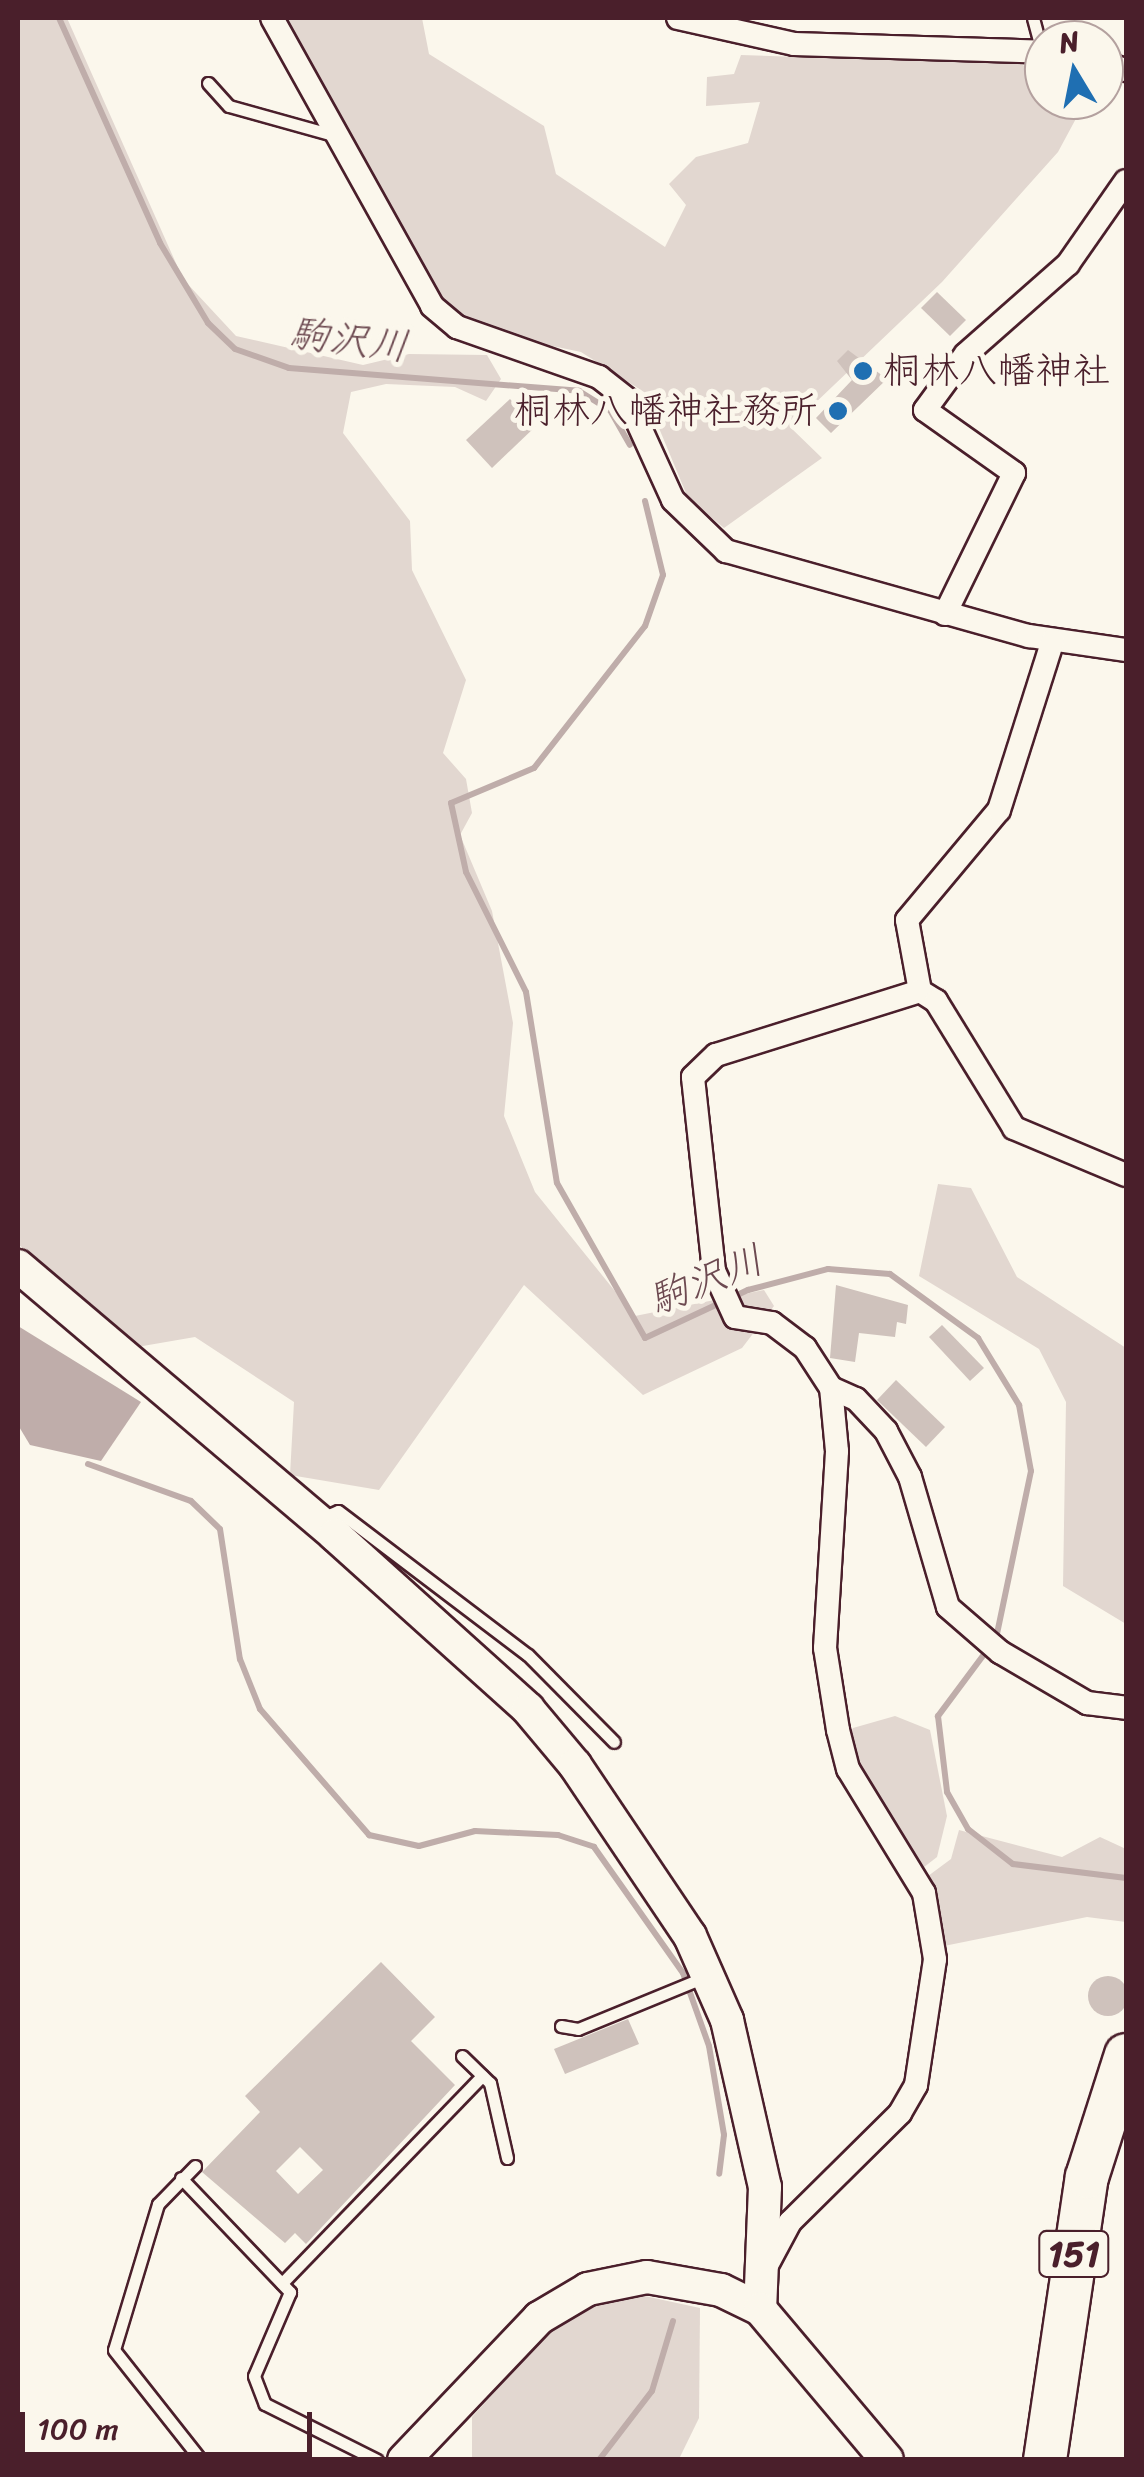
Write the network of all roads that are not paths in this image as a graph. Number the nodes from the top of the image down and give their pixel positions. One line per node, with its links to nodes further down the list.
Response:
1 (272, 18): 5 (street)
2 (678, 18): 3 (street)
3 (1024, 51)
4 (208, 83): 5 (lane)
5 (337, 136): 7 (street)
6 (1126, 182): 7 (street)
7 (945, 614): 8 (street)
8 (1053, 640): 9 (street); 10 (street)
9 (1126, 650)
10 (920, 991): 11 (street); 13 (street)
11 (1126, 1176)
12 (18, 1266): 14 (street)
13 (831, 1388): 15 (street); 25 (street)
14 (315, 1520): 16 (lane); 17 (street)
15 (1126, 1708)
16 (614, 1742)
17 (704, 1977): 18 (lane); 25 (street)
18 (562, 2026)
19 (1126, 2055): 32 (highway, 151)
20 (462, 2056): 21 (lane)
21 (482, 2076): 22 (lane); 26 (lane)
22 (507, 2158)
23 (196, 2166): 24 (lane)
24 (181, 2178): 26 (lane); 29 (lane)
25 (762, 2273): 27 (street)
26 (282, 2284): 30 (lane)
27 (760, 2309): 28 (street); 31 (street)
28 (878, 2457)
29 (201, 2460)
30 (377, 2460)
31 (404, 2460)
32 (1045, 2460)

